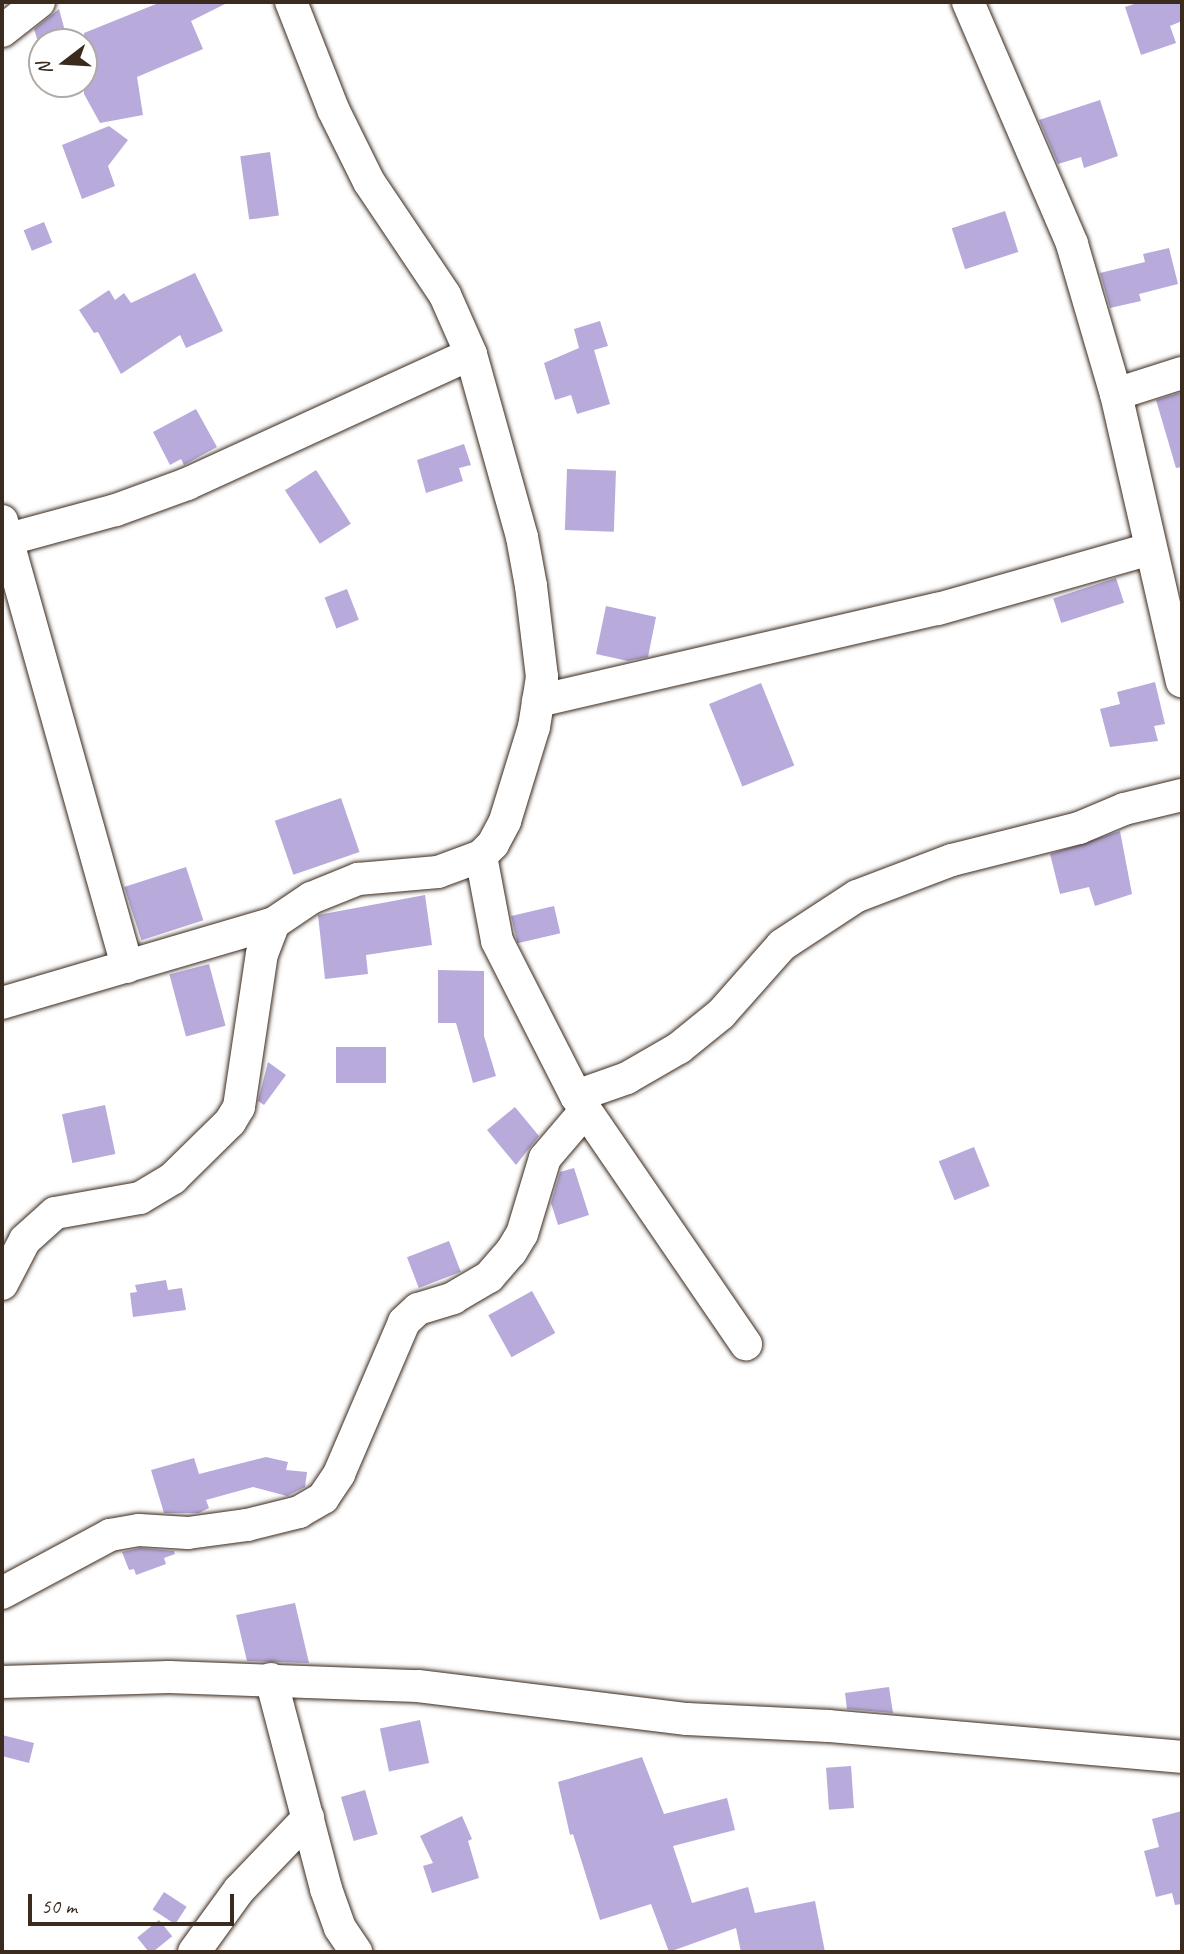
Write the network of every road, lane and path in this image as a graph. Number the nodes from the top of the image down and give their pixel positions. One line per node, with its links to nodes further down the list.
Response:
1 (39, 2): 4 (street)
2 (291, 2): 5 (street)
3 (968, 2): 7 (street)
4 (2, 31)
5 (471, 354): 8 (street); 11 (street)
6 (1182, 373): 7 (street)
7 (1116, 394): 9 (street)
8 (6, 530): 15 (street)
9 (1150, 549): 10 (street); 11 (street)
10 (1182, 682)
11 (538, 701): 13 (street)
12 (1182, 794): 17 (street)
13 (481, 856): 14 (street); 17 (street)
14 (274, 923): 15 (street); 18 (street)
15 (127, 967): 16 (street)
16 (2, 1003)
17 (581, 1104): 20 (street); 21 (street)
18 (14, 1242): 19 (street)
19 (2, 1284)
20 (747, 1344)
21 (2, 1593)
22 (271, 1679): 23 (street); 24 (street); 25 (street)
23 (2, 1682)
24 (1182, 1757)
25 (308, 1818): 26 (street); 27 (street)
26 (194, 1952)
27 (356, 1952)

